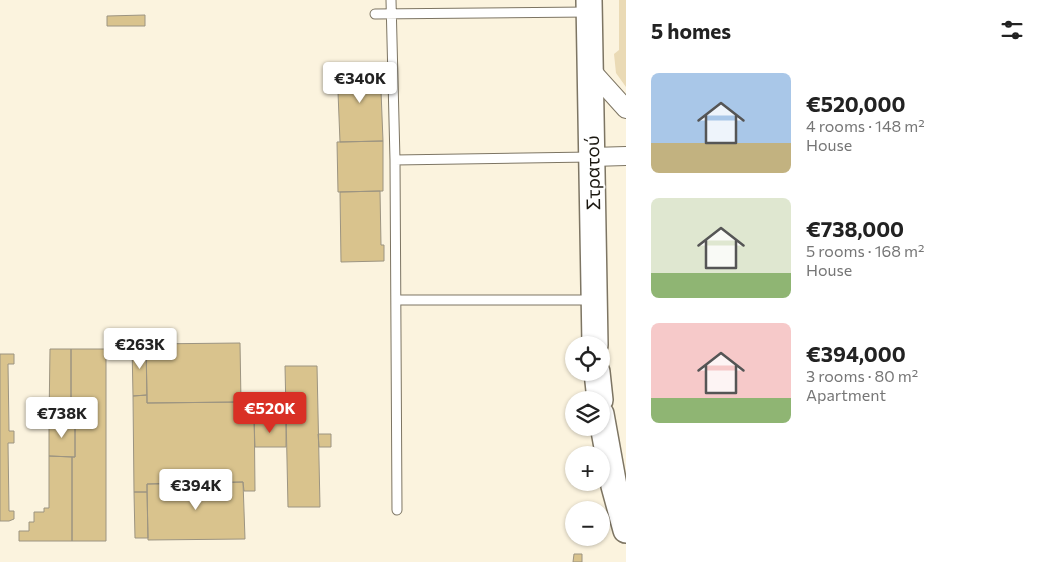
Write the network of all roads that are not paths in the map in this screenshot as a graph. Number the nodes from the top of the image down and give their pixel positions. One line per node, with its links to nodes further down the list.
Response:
1 (391, 0): 4 (lane)
2 (589, 6): 4 (lane); 5 (main road, Στρατού)
3 (375, 14): 4 (lane)
4 (391, 15): 9 (lane)
5 (590, 69): 6 (street); 8 (main road, Στρατού)
6 (626, 109)
7 (626, 156): 8 (street)
8 (592, 157): 9 (lane); 11 (main road, Στρατού)
9 (395, 160): 10 (lane)
10 (396, 300): 11 (lane); 14 (lane)
11 (593, 300): 12 (main road, Στρατού)
12 (594, 336)
13 (605, 436): 15 (main road)
14 (397, 510)
15 (626, 530)

